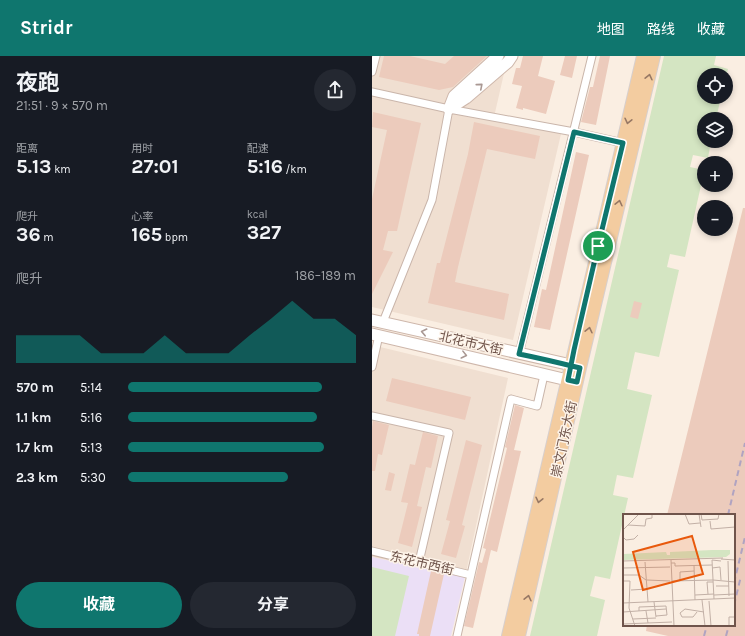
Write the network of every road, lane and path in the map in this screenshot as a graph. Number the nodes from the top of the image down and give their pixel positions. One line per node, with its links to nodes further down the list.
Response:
1 (376, 56): 7 (street)
2 (498, 56): 9 (main road)
3 (512, 56): 9 (main road, one-way to 3)
4 (592, 56): 10 (street)
5 (643, 56): 11 (main road, one-way to 11)
6 (654, 56): 15 (main road, one-way to 6)
7 (372, 72)
8 (372, 92): 9 (street)
9 (449, 109): 10 (street); 12 (street)
10 (574, 132): 11 (street); 14 (street)
11 (623, 143): 15 (main road)
12 (378, 321): 14 (main road, 北花市大街, one-way to 12)
13 (376, 334): 16 (street); 17 (main road, 北花市大街, one-way to 17)
14 (519, 354): 15 (main road, 北花市大街)
15 (575, 366): 18 (main road)
16 (372, 367)
17 (544, 375): 18 (main road, 北花市大街); 22 (street)
18 (572, 381): 24 (main road, 崇文门东大街, one-way to 24); 25 (main road, 崇文门东大街, one-way to 18)
19 (372, 416): 21 (street)
20 (372, 551): 21 (street, 东花市西街)
21 (420, 562): 22 (street, 东花市西街)
22 (471, 575): 23 (street)
23 (457, 636)
24 (508, 636)
25 (520, 636)

